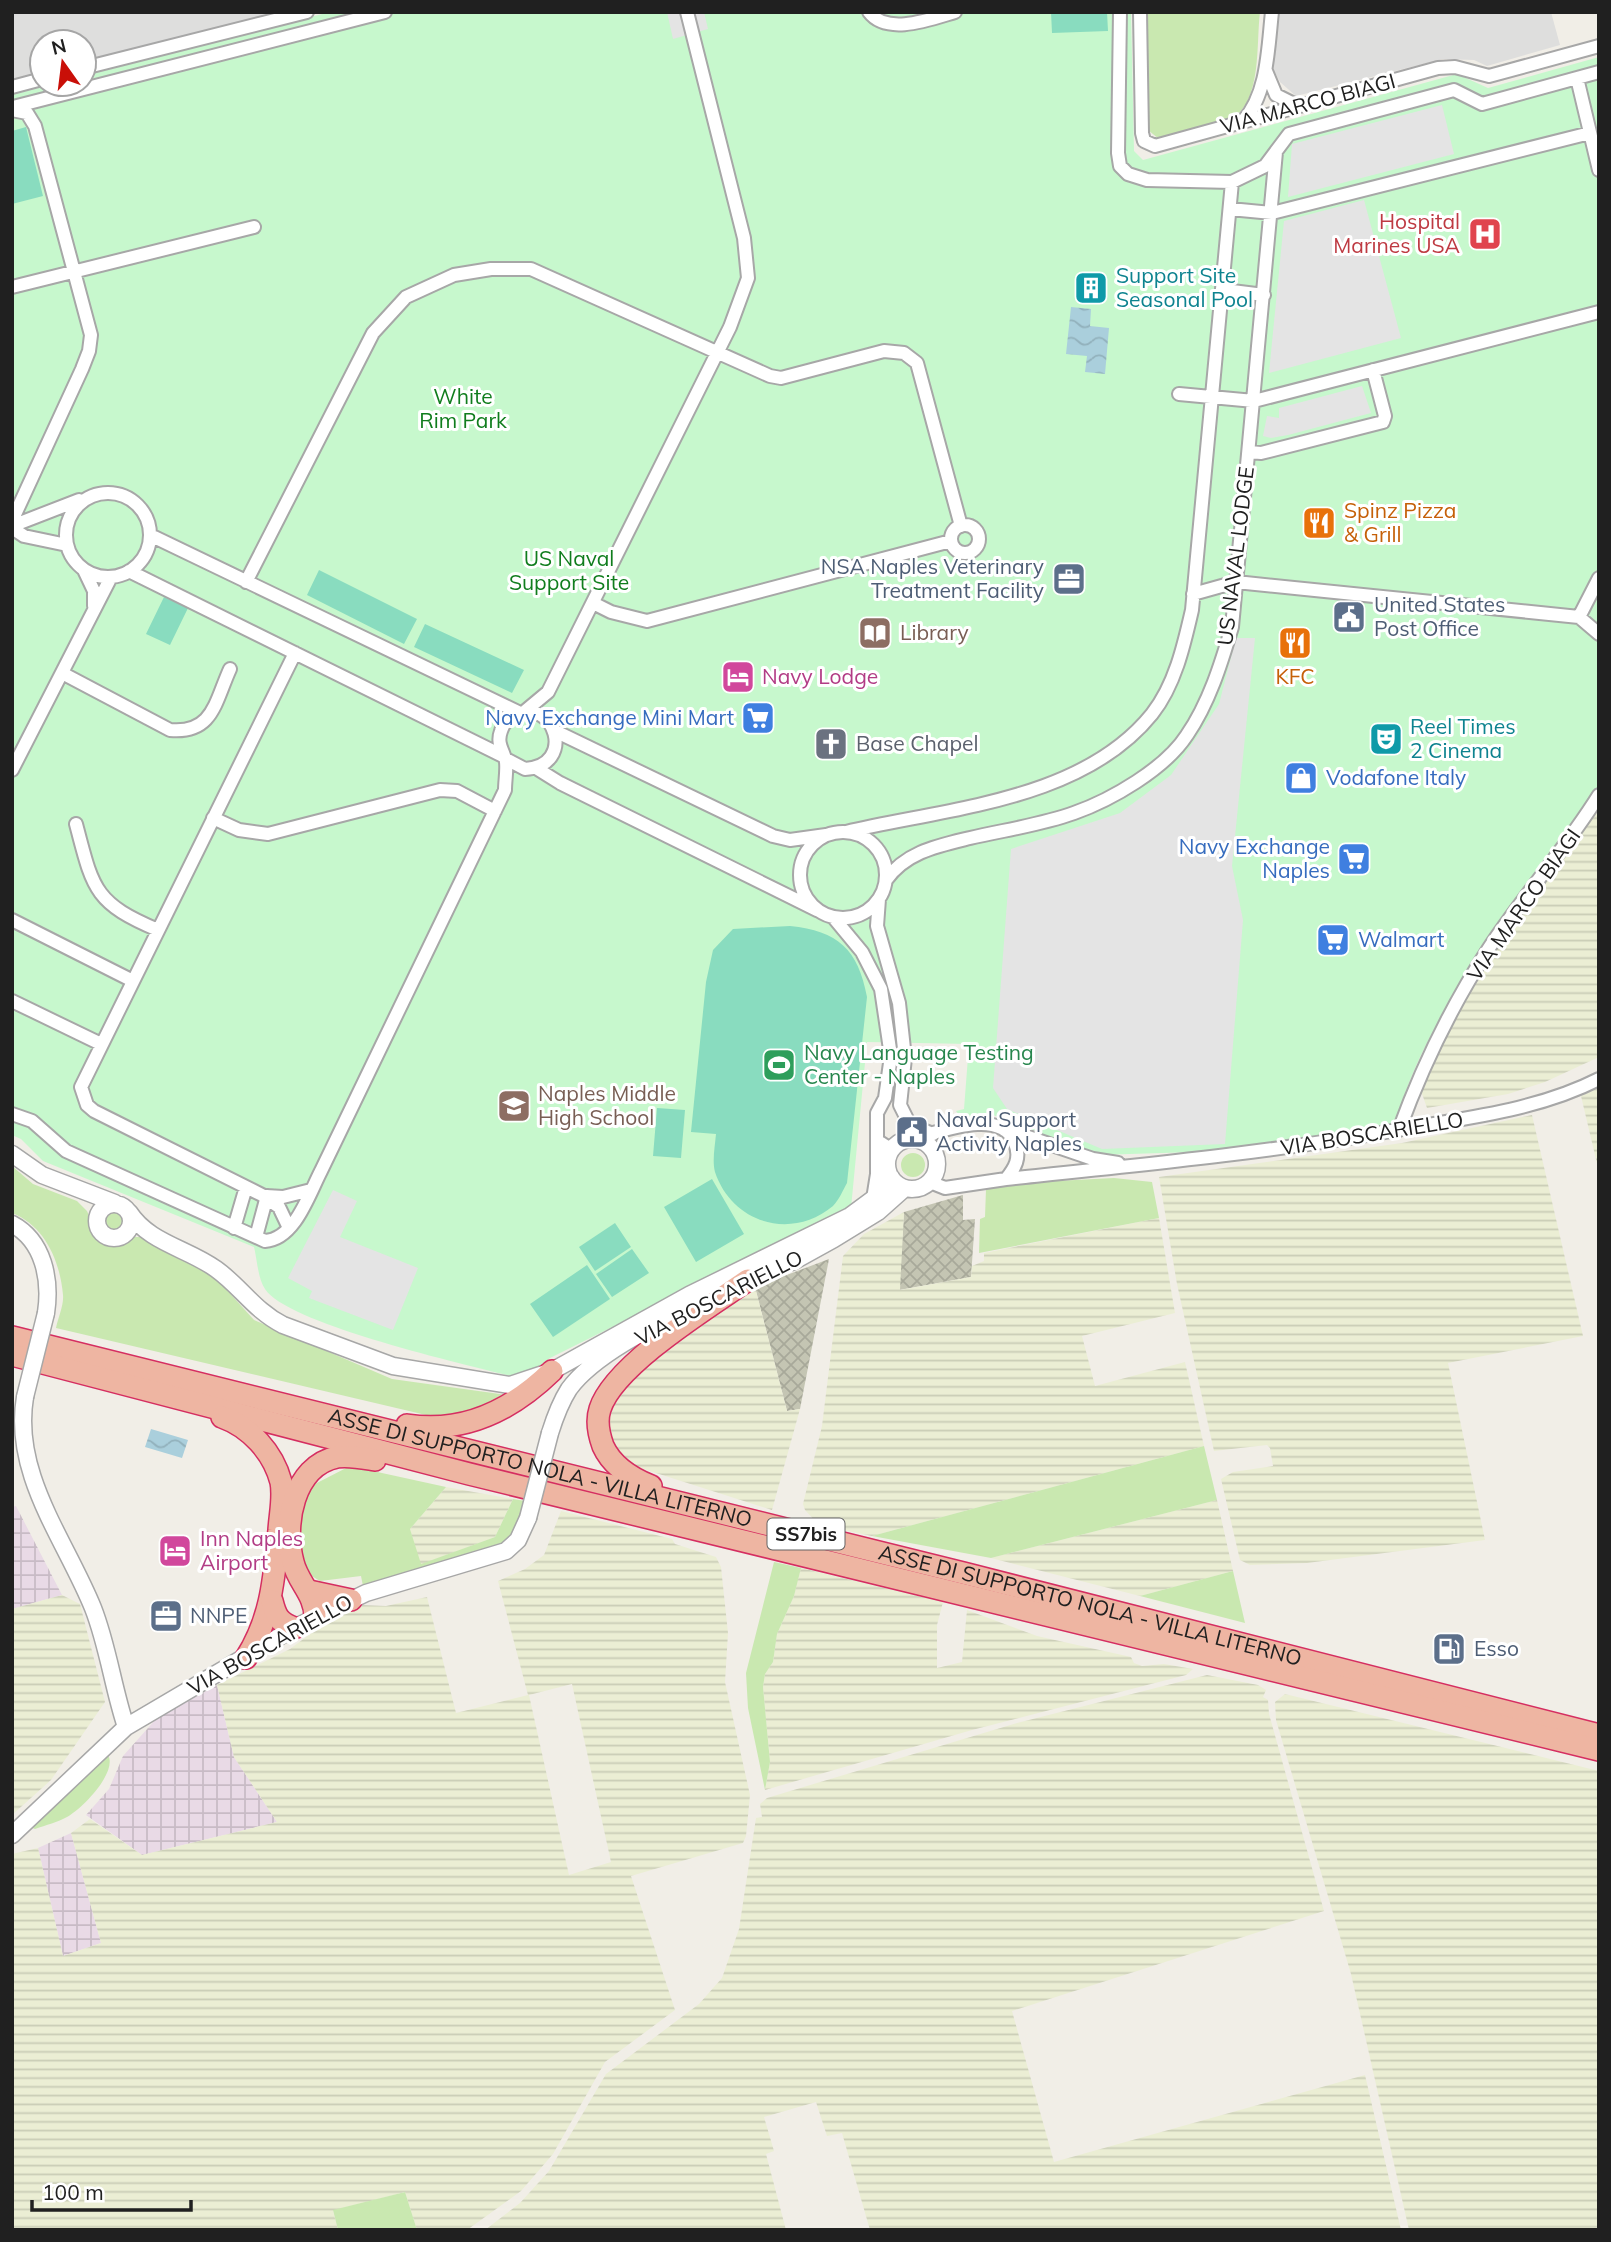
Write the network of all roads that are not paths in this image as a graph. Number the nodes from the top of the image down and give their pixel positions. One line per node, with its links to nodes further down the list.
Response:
1 (307, 12): 9 (street)
2 (385, 12): 15 (street)
3 (687, 12): 37 (street)
4 (869, 12): 5 (street)
5 (955, 12)
6 (1120, 12): 28 (street)
7 (1140, 12): 23 (street, VIA MARCO BIAGI)
8 (1272, 12): 12 (street)
9 (276, 15): 11 (street)
10 (1599, 46): 20 (street, VIA MARCO BIAGI)
11 (98, 64)
12 (1266, 71): 16 (street); 19 (street)
13 (1599, 72): 14 (street)
14 (1577, 78): 25 (street); 26 (street)
15 (98, 85)
16 (1276, 95): 20 (street); 22 (street)
17 (49, 98): 21 (street)
18 (51, 98): 24 (street)
19 (1254, 104): 22 (street); 23 (street)
20 (1299, 106): 22 (street, VIA MARCO BIAGI)
21 (12, 109): 24 (street)
22 (1269, 114): 23 (street, VIA MARCO BIAGI)
23 (1243, 121)
24 (35, 126): 32 (street)
25 (1590, 133): 27 (street); 30 (street)
26 (1276, 152): 28 (street); 30 (street, US NAVAL LODGE)
27 (1599, 170)
28 (1232, 182): 29 (street)
29 (1230, 209): 30 (street); 34 (street)
30 (1272, 213): 35 (street, US NAVAL LODGE)
31 (254, 227): 32 (street)
32 (74, 272): 33 (street); 44 (street)
33 (12, 287)
34 (1224, 290): 35 (street); 40 (street)
35 (1264, 295): 41 (street, US NAVAL LODGE)
36 (1599, 312): 38 (street)
37 (717, 354): 45 (street); 53 (street); 56 (street)
38 (1373, 370): 41 (street); 42 (street)
39 (1179, 394): 40 (street)
40 (1213, 397): 41 (street); 55 (street)
41 (1254, 401): 42 (street, US NAVAL LODGE)
42 (1249, 452): 54 (street, US NAVAL LODGE)
43 (93, 495): 44 (street); 46 (street); 48 (street)
44 (12, 525): 48 (street)
45 (961, 526): 47 (street); 47 (street)
46 (150, 535): 50 (street); 53 (street)
47 (951, 541): 56 (street)
48 (67, 545): 49 (street)
49 (84, 570): 51 (street); 57 (street)
50 (129, 571): 51 (street); 61 (street)
51 (111, 577): 57 (street)
52 (1599, 578): 58 (street)
53 (246, 582): 65 (street)
54 (1236, 582): 55 (street); 58 (street); 77 (street, US NAVAL LODGE)
55 (1194, 594): 75 (street)
56 (593, 603): 64 (street)
57 (94, 610): 63 (street)
58 (1579, 617): 59 (street); 60 (street)
59 (1599, 621)
60 (1599, 634)
61 (295, 653): 67 (street); 73 (street)
62 (230, 669): 63 (street)
63 (62, 673): 69 (street)
64 (548, 692): 65 (street); 66 (street)
65 (522, 713): 66 (street); 67 (street)
66 (552, 727): 68 (street); 76 (street)
67 (504, 757): 68 (street); 70 (street)
68 (535, 768): 70 (street); 79 (street)
69 (12, 770)
70 (505, 790): 72 (street)
71 (1599, 795): 89 (street, VIA MARCO BIAGI)
72 (495, 811): 73 (street); 101 (street)
73 (214, 818): 82 (street)
74 (76, 824): 82 (street)
75 (846, 832): 76 (street); 77 (street)
76 (826, 835): 79 (street)
77 (886, 880): 78 (street)
78 (879, 899): 80 (street); 90 (street)
79 (817, 910): 80 (street)
80 (833, 917): 92 (street)
81 (12, 920): 83 (street)
82 (158, 930): 83 (street)
83 (133, 981): 85 (street)
84 (12, 1001): 85 (street)
85 (101, 1044): 99 (street)
86 (1599, 1079): 89 (street, VIA BOSCARIELLO)
87 (12, 1114): 107 (street)
88 (1002, 1128): 90 (street, VIA BOSCARIELLO); 95 (street, VIA BOSCARIELLO); 97 (street)
89 (1399, 1130): 95 (street, VIA BOSCARIELLO)
90 (933, 1134): 91 (street, VIA BOSCARIELLO)
91 (913, 1139): 93 (street); 98 (street)
92 (878, 1141): 93 (street); 103 (street)
93 (892, 1150): 96 (street)
94 (12, 1154): 104 (street)
95 (1139, 1166): 97 (street, VIA BOSCARIELLO)
96 (891, 1177): 100 (street); 103 (street, VIA BOSCARIELLO)
97 (1006, 1179): 98 (street, VIA BOSCARIELLO)
98 (930, 1181): 100 (street)
99 (246, 1187): 102 (street); 107 (street)
100 (905, 1188): 110 (street, VIA BOSCARIELLO)
101 (311, 1190): 102 (street); 108 (street)
102 (265, 1196): 108 (street); 109 (street)
103 (873, 1199): 113 (street, VIA BOSCARIELLO)
104 (115, 1203): 105 (street); 105 (street)
105 (130, 1212): 113 (street, VIA BOSCARIELLO)
106 (12, 1224): 124 (street, bridge)
107 (234, 1228): 109 (street)
108 (289, 1228): 109 (street)
109 (256, 1237)
110 (748, 1280): 117 (highway); 119 (street, VIA BOSCARIELLO, bridge)
111 (12, 1337): 115 (highway, ASSE DI SUPPORTO NOLA - VILLA LITERNO / SS7bis)
112 (12, 1355): 114 (highway, ASSE DI SUPPORTO NOLA - VILLA LITERNO / SS7bis)
113 (552, 1371): 115 (highway)
114 (157, 1392): 116 (highway, ASSE DI SUPPORTO NOLA - VILLA LITERNO / SS7bis); 120 (highway)
115 (295, 1407): 117 (highway, ASSE DI SUPPORTO NOLA - VILLA LITERNO / SS7bis)
116 (469, 1474): 118 (highway); 126 (highway, ASSE DI SUPPORTO NOLA - VILLA LITERNO / SS7bis)
117 (735, 1516): 125 (highway, ASSE DI SUPPORTO NOLA - VILLA LITERNO / SS7bis)
118 (309, 1591): 119 (highway); 121 (highway)
119 (351, 1600): 121 (street, VIA BOSCARIELLO)
120 (272, 1601): 122 (highway); 123 (highway)
121 (314, 1617): 122 (street, VIA BOSCARIELLO)
122 (294, 1628): 123 (street, VIA BOSCARIELLO)
123 (246, 1658): 124 (street, VIA BOSCARIELLO)
124 (126, 1727): 127 (street, VIA BOSCARIELLO)
125 (1599, 1735)
126 (1599, 1750)
127 (12, 1835)

